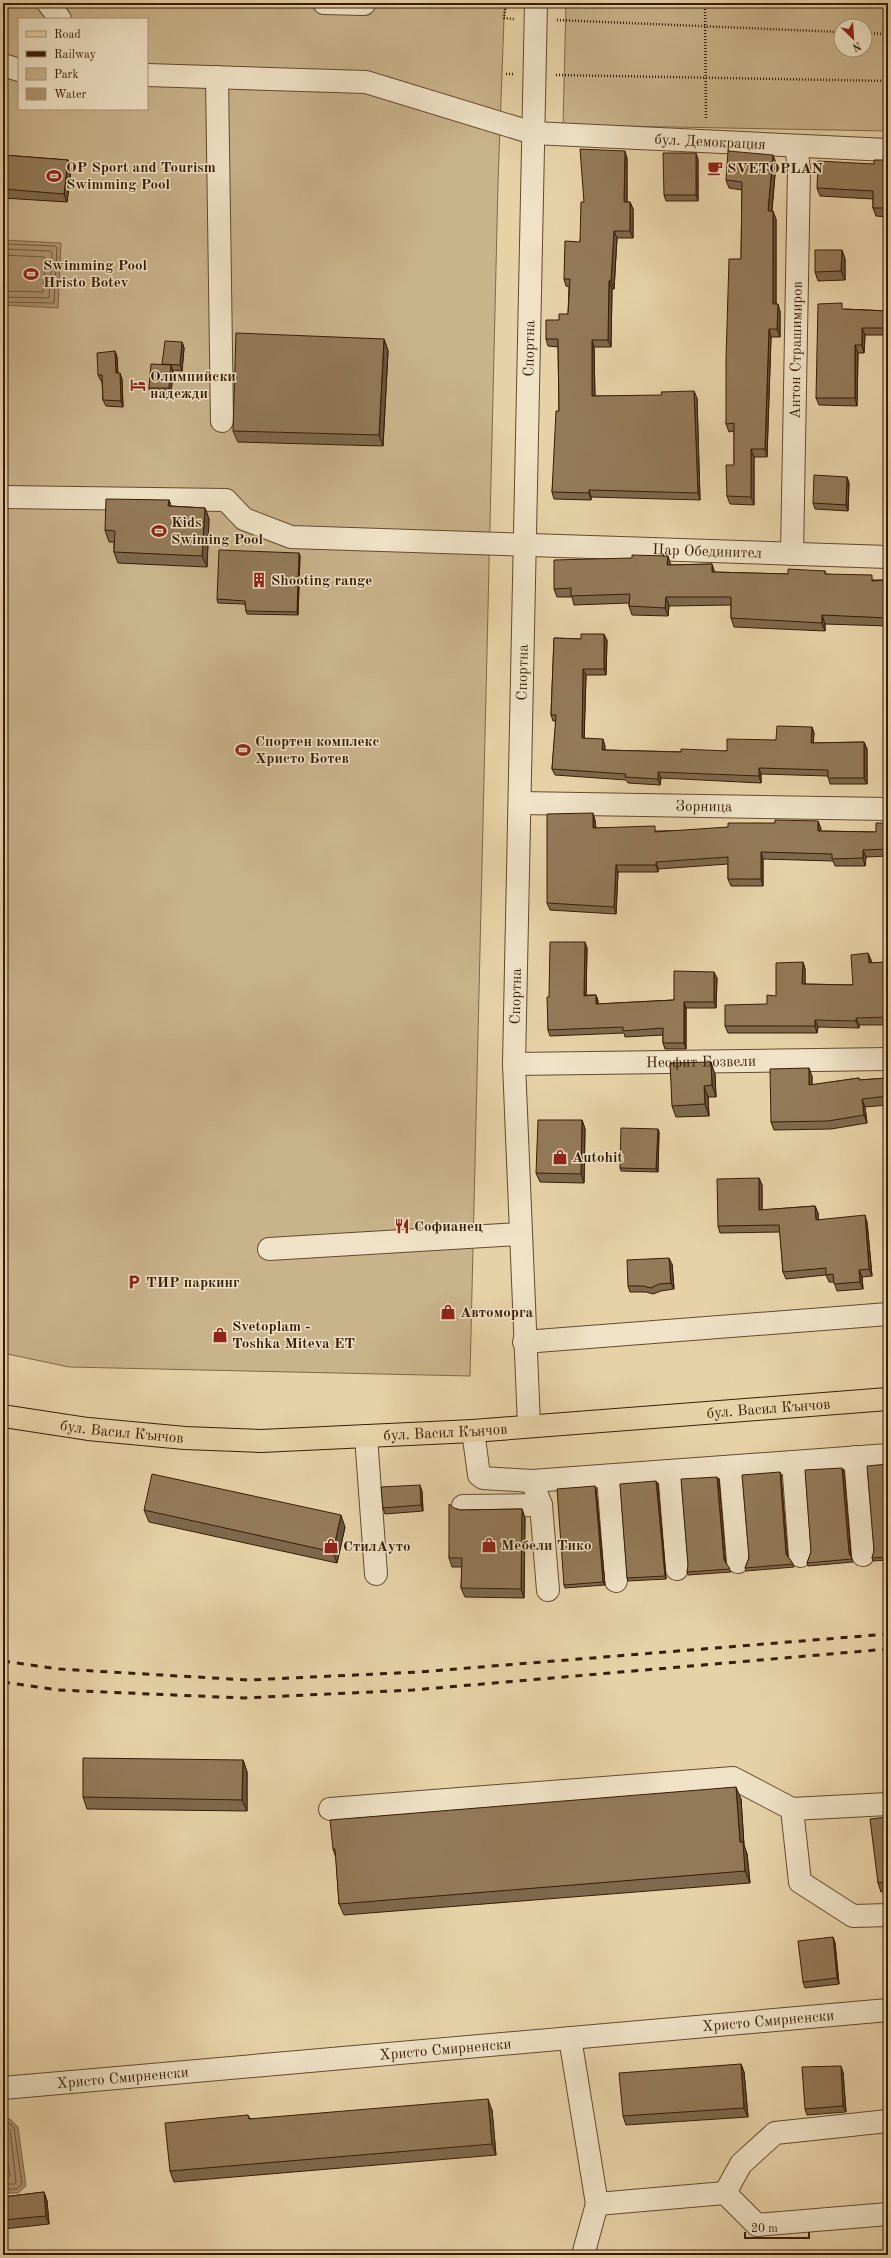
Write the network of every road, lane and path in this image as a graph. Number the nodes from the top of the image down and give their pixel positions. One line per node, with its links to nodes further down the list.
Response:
1 (48, 3): 7 (street)
2 (324, 3): 5 (street)
3 (506, 3): 6 (path)
4 (705, 3): 8 (path)
5 (364, 4)
6 (536, 11): 8 (path); 17 (street, Спортна)
7 (59, 18)
8 (706, 27): 9 (path); 20 (path)
9 (833, 32)
10 (873, 33): 11 (path)
11 (888, 34)
12 (3, 64): 13 (street)
13 (18, 70)
14 (18, 70): 15 (street)
15 (3, 71)
16 (506, 74): 17 (path)
17 (533, 74): 20 (path); 22 (street, Спортна)
18 (148, 75): 19 (street, бул. Демокрация)
19 (217, 77): 22 (street, бул. Демокрация); 26 (street)
20 (706, 78): 21 (path); 23 (path)
21 (888, 81)
22 (533, 134): 23 (street, бул. Демокрация); 28 (street, Спортна)
23 (706, 142): 24 (street, бул. Демокрация)
24 (796, 146): 25 (street, бул. Демокрация); 29 (street, Антон Страшимиров)
25 (888, 150)
26 (222, 421)
27 (3, 497): 28 (street, Цар Обединител)
28 (526, 545): 29 (street, Цар Обединител); 31 (street, Спортна)
29 (792, 554): 30 (street, Цар Обединител)
30 (888, 557)
31 (520, 803): 32 (street, Зорница); 34 (street, Спортна)
32 (888, 809)
33 (888, 1058): 34 (street, Неофит Бозвели)
34 (514, 1064): 35 (street, Спортна)
35 (520, 1234): 36 (street); 38 (street, Спортна)
36 (269, 1249)
37 (888, 1314): 38 (street)
38 (524, 1342): 41 (street, Спортна)
39 (888, 1398): 41 (main road, бул. Васил Кънчов)
40 (3, 1416): 43 (main road, бул. Васил Кънчов)
41 (529, 1425): 42 (main road, бул. Васил Кънчов)
42 (473, 1431): 43 (main road, бул. Васил Кънчов); 50 (street)
43 (366, 1436): 57 (street)
44 (888, 1455): 45 (street)
45 (855, 1457): 46 (street); 53 (street)
46 (793, 1462): 47 (street); 54 (street)
47 (730, 1467): 48 (street); 55 (street)
48 (669, 1471): 49 (street); 56 (street)
49 (608, 1476): 50 (street); 58 (street)
50 (532, 1481): 51 (street)
51 (541, 1504): 52 (street); 59 (street)
52 (463, 1506)
53 (863, 1555)
54 (800, 1556)
55 (738, 1562)
56 (677, 1570)
57 (376, 1574)
58 (616, 1581)
59 (548, 1590)
60 (888, 1804): 62 (street)
61 (330, 1809): 62 (street)
62 (792, 1809): 63 (street)
63 (888, 1915)
64 (888, 2010): 65 (street, Христо Смирненски)
65 (570, 2038): 66 (street, Христо Смирненски); 69 (street)
66 (3, 2088)
67 (888, 2120): 68 (street)
68 (725, 2193): 69 (street); 70 (street)
69 (597, 2204): 71 (street)
70 (888, 2214)
71 (583, 2255)

